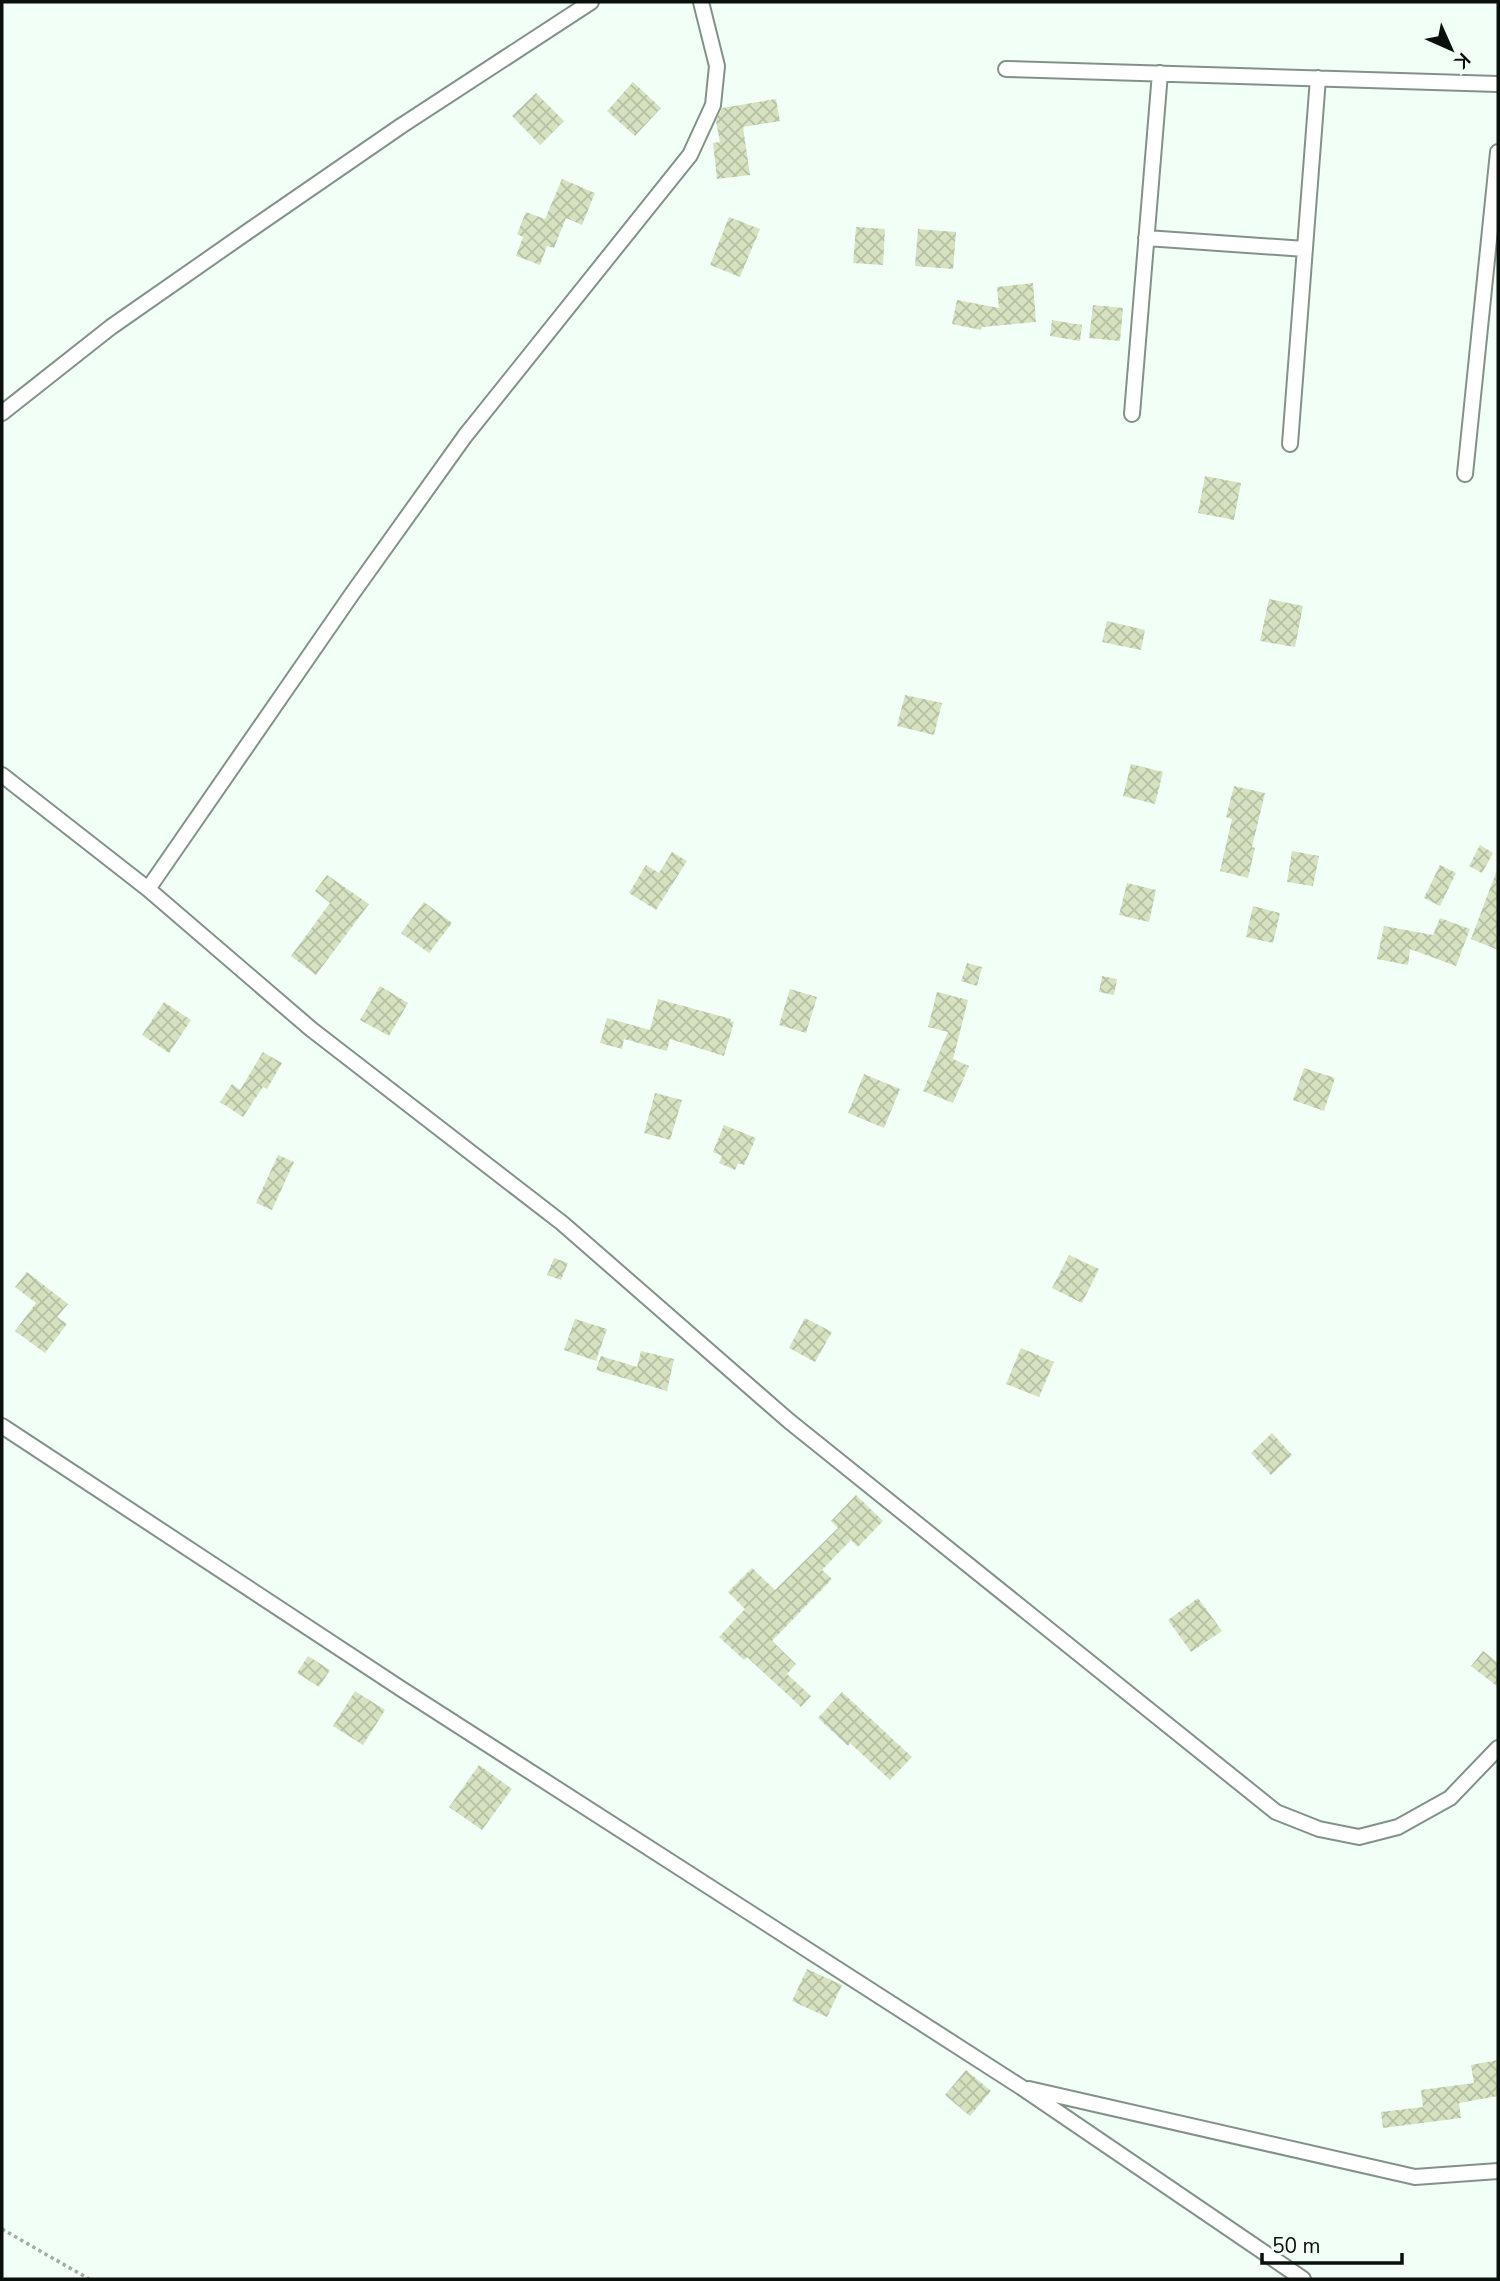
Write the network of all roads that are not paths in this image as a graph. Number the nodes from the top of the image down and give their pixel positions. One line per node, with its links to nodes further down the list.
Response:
1 (591, 2): 10 (street)
2 (701, 2): 15 (street)
3 (1006, 69): 4 (street)
4 (1160, 74): 5 (street); 8 (street)
5 (1318, 78): 6 (street); 9 (street)
6 (1498, 84)
7 (1498, 152): 13 (street)
8 (1146, 238): 9 (street); 11 (street)
9 (1305, 248): 12 (street)
10 (2, 413)
11 (1132, 414)
12 (1290, 444)
13 (1465, 474)
14 (2, 775): 15 (street)
15 (148, 889): 17 (street)
16 (2, 1426): 18 (street)
17 (1498, 1748)
18 (1021, 2087): 19 (street); 20 (street)
19 (1498, 2171)
20 (1303, 2279)

